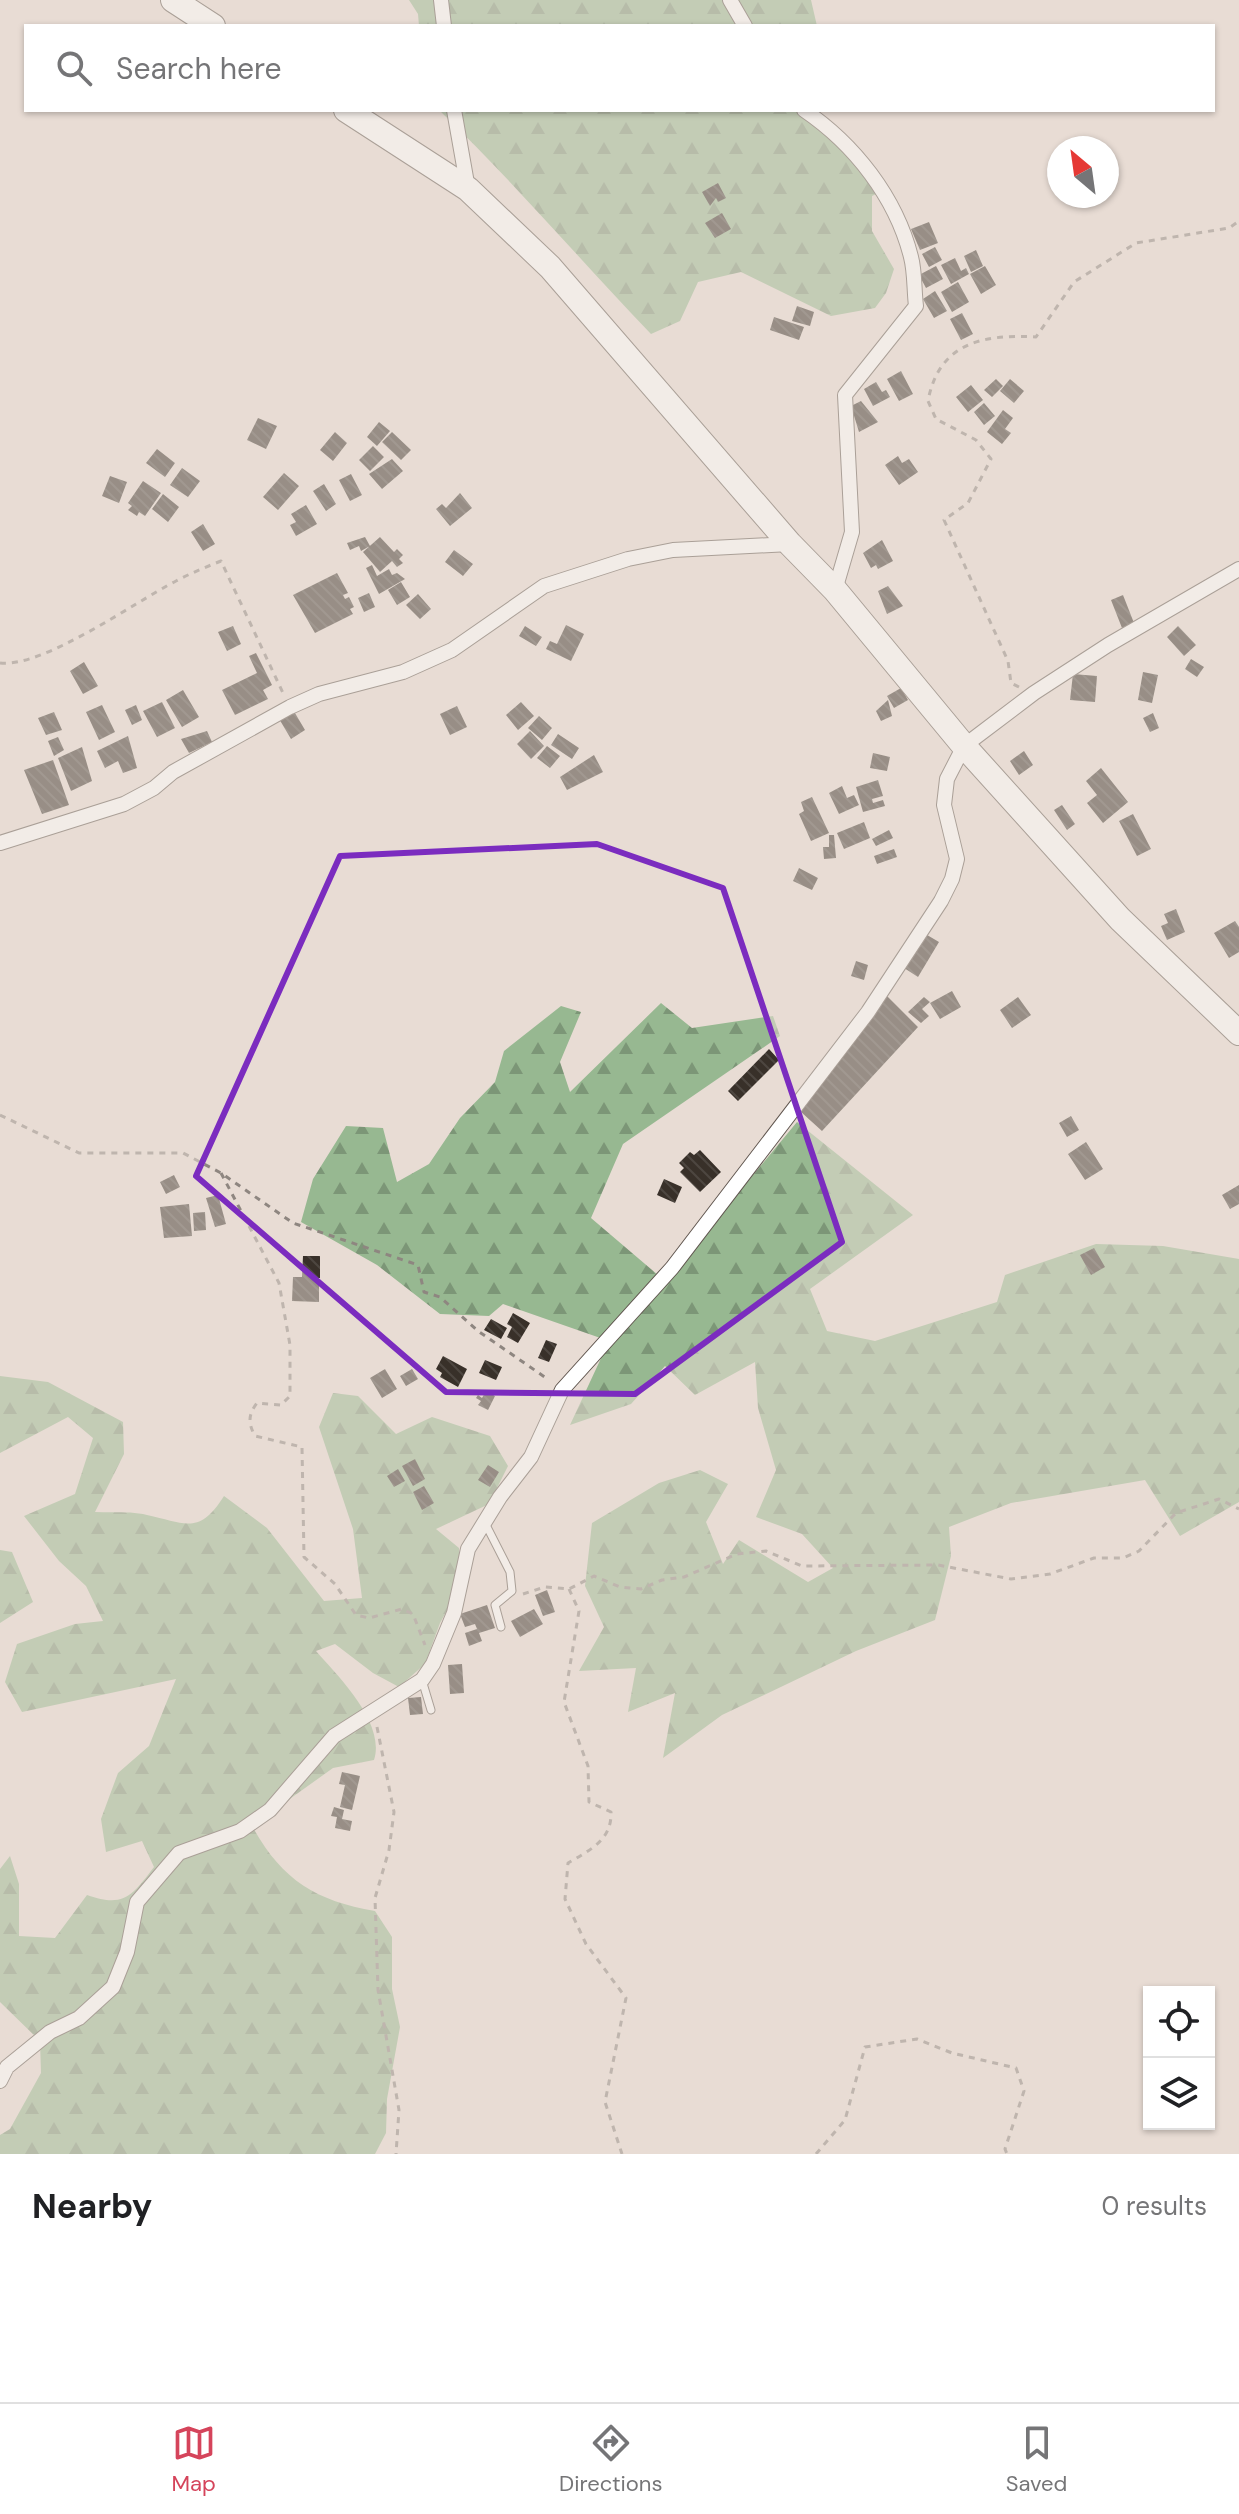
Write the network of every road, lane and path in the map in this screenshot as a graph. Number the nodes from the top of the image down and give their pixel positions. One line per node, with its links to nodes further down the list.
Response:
1 (173, 0): 4 (main road)
2 (441, 0): 5 (street)
3 (730, 0): 6 (street)
4 (210, 24)
5 (444, 24)
6 (744, 24)
7 (349, 112): 10 (main road)
8 (454, 112): 10 (street)
9 (807, 112): 14 (street)
10 (468, 189): 12 (main road)
11 (1239, 221): 16 (path)
12 (790, 544): 14 (main road); 17 (street)
13 (1239, 569): 16 (street)
14 (835, 590): 18 (main road)
15 (0, 663): 17 (path)
16 (1034, 693): 18 (street)
17 (290, 707): 19 (street)
18 (964, 746): 20 (main road); 23 (street)
19 (0, 843)
20 (1239, 1033)
21 (0, 1115): 22 (path)
22 (221, 1173): 23 (path); 29 (path)
23 (562, 1390): 25 (street)
24 (1239, 1509): 26 (path)
25 (484, 1522): 27 (lane); 29 (street)
26 (569, 1589): 27 (path); 35 (path)
27 (496, 1611): 28 (lane)
28 (501, 1627)
29 (433, 1664): 30 (street)
30 (422, 1680): 31 (lane); 32 (street)
31 (431, 1710)
32 (374, 1711): 33 (street); 34 (path)
33 (0, 2081)
34 (396, 2154)
35 (622, 2154)
36 (816, 2154): 37 (path)
37 (1007, 2154)

